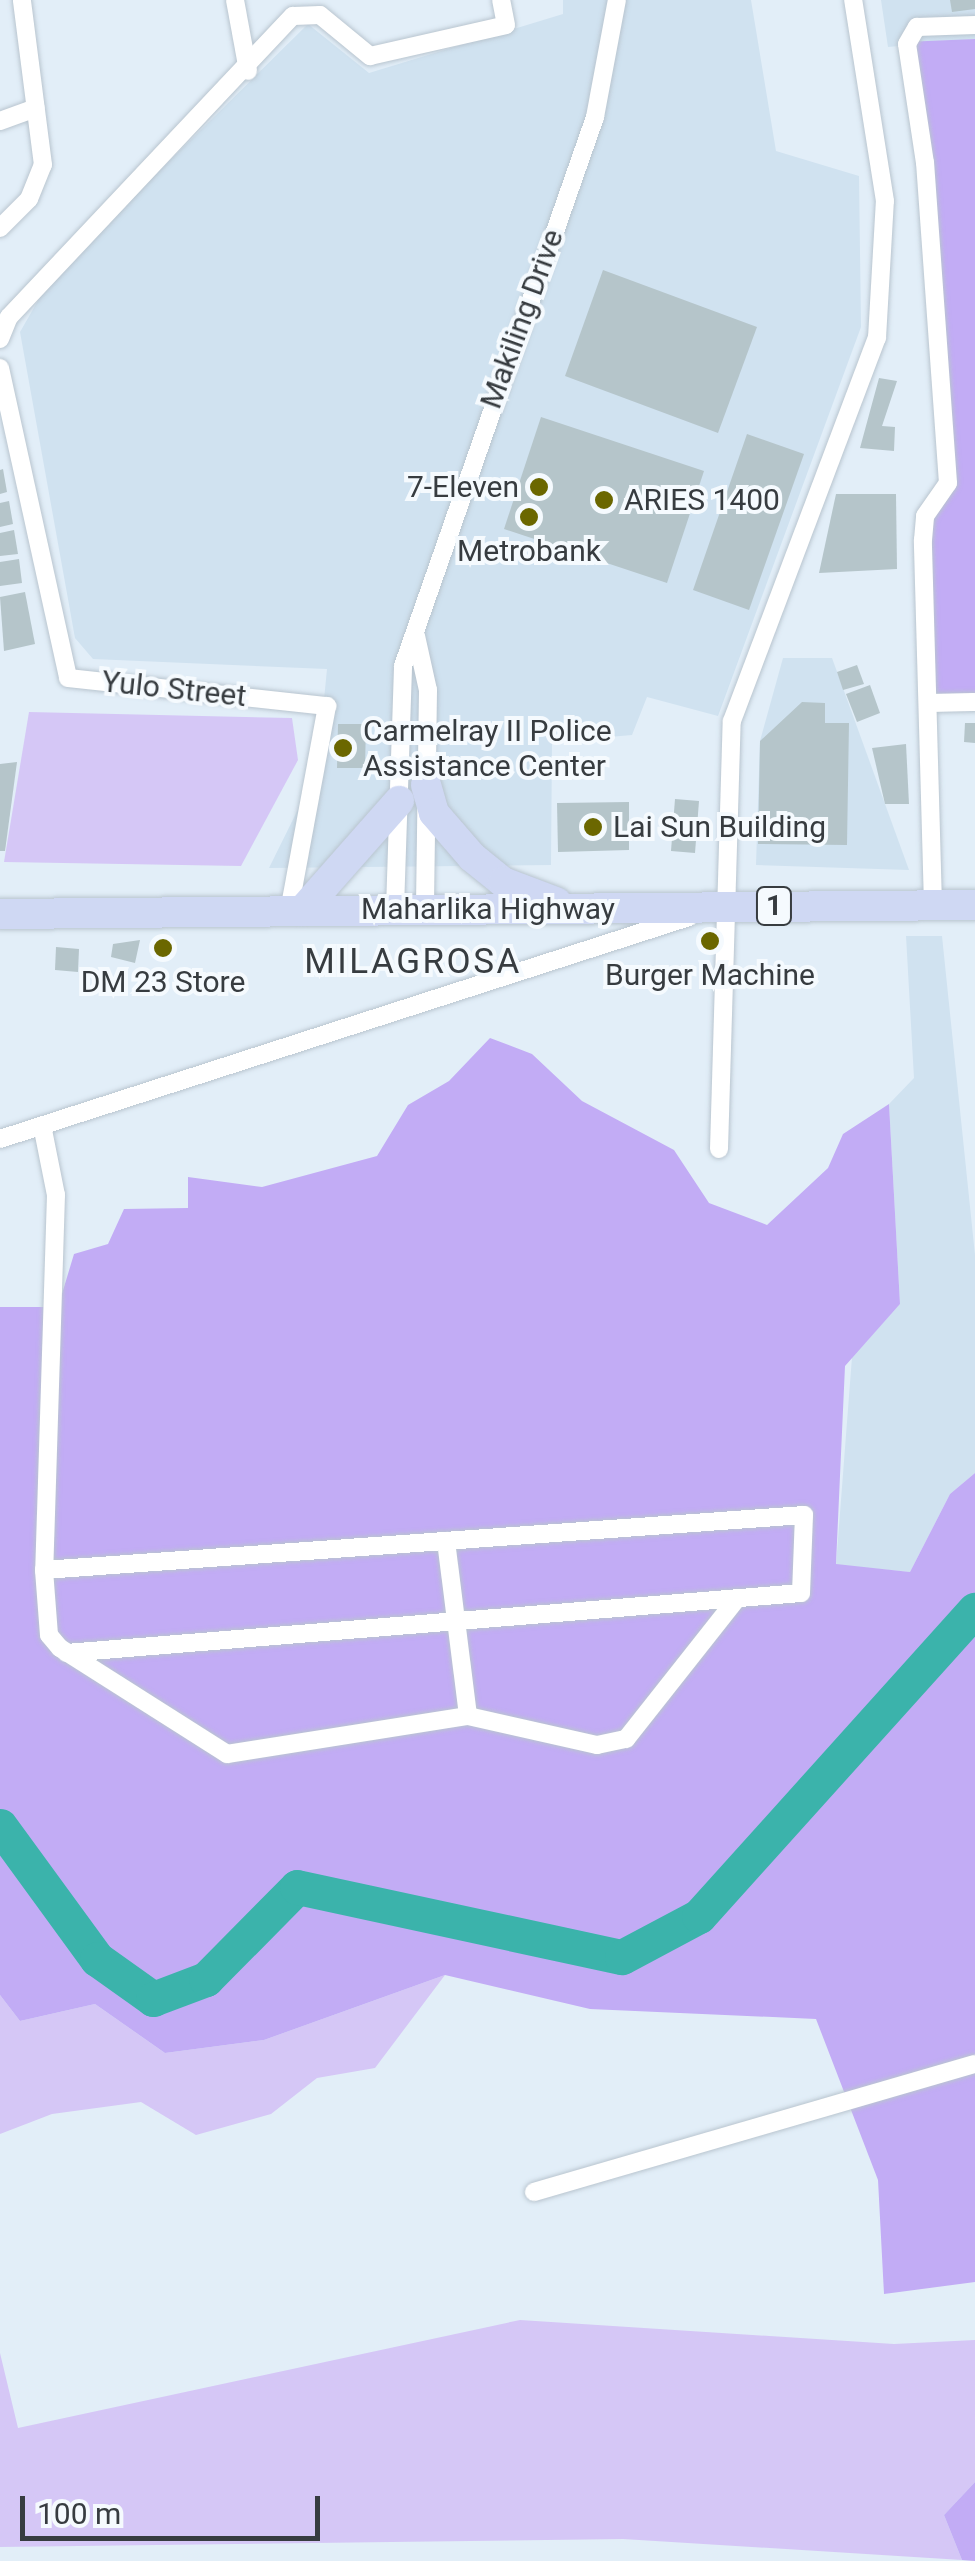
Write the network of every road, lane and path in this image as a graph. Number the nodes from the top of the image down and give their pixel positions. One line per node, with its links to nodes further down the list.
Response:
1 (22, 0): 8 (street)
2 (234, 0): 7 (street)
3 (502, 0): 7 (street)
4 (617, 0): 13 (street, Makiling Drive)
5 (853, 0): 20 (street)
6 (975, 25): 14 (street)
7 (248, 71): 11 (street)
8 (36, 108): 9 (street); 10 (street)
9 (0, 121)
10 (0, 228)
11 (0, 339)
12 (0, 368): 23 (street, Yulo Street)
13 (416, 636): 16 (street); 17 (street, Makiling Drive)
14 (928, 702): 15 (street); 18 (street)
15 (975, 702)
16 (426, 785): 21 (highway); 22 (street)
17 (399, 801): 22 (street, Makiling Drive); 23 (highway)
18 (932, 905): 19 (highway, Maharlika Highway / 1); 20 (highway, Maharlika Highway / 1)
19 (975, 905)
20 (728, 906): 21 (highway, Maharlika Highway / 1); 25 (street); 27 (street)
21 (572, 909): 22 (highway, Maharlika Highway / 1)
22 (410, 910): 23 (highway, Maharlika Highway / 1)
23 (295, 911): 24 (highway, Maharlika Highway / 1)
24 (0, 914)
25 (43, 1130): 26 (street); 29 (street)
26 (0, 1139)
27 (719, 1149)
28 (446, 1541): 29 (street); 30 (street); 31 (street)
29 (44, 1570): 32 (street)
30 (735, 1601): 31 (street); 33 (street)
31 (454, 1620): 32 (street); 33 (street)
32 (66, 1653): 33 (street)
33 (468, 1716)
34 (975, 2064): 35 (street)
35 (534, 2192)

